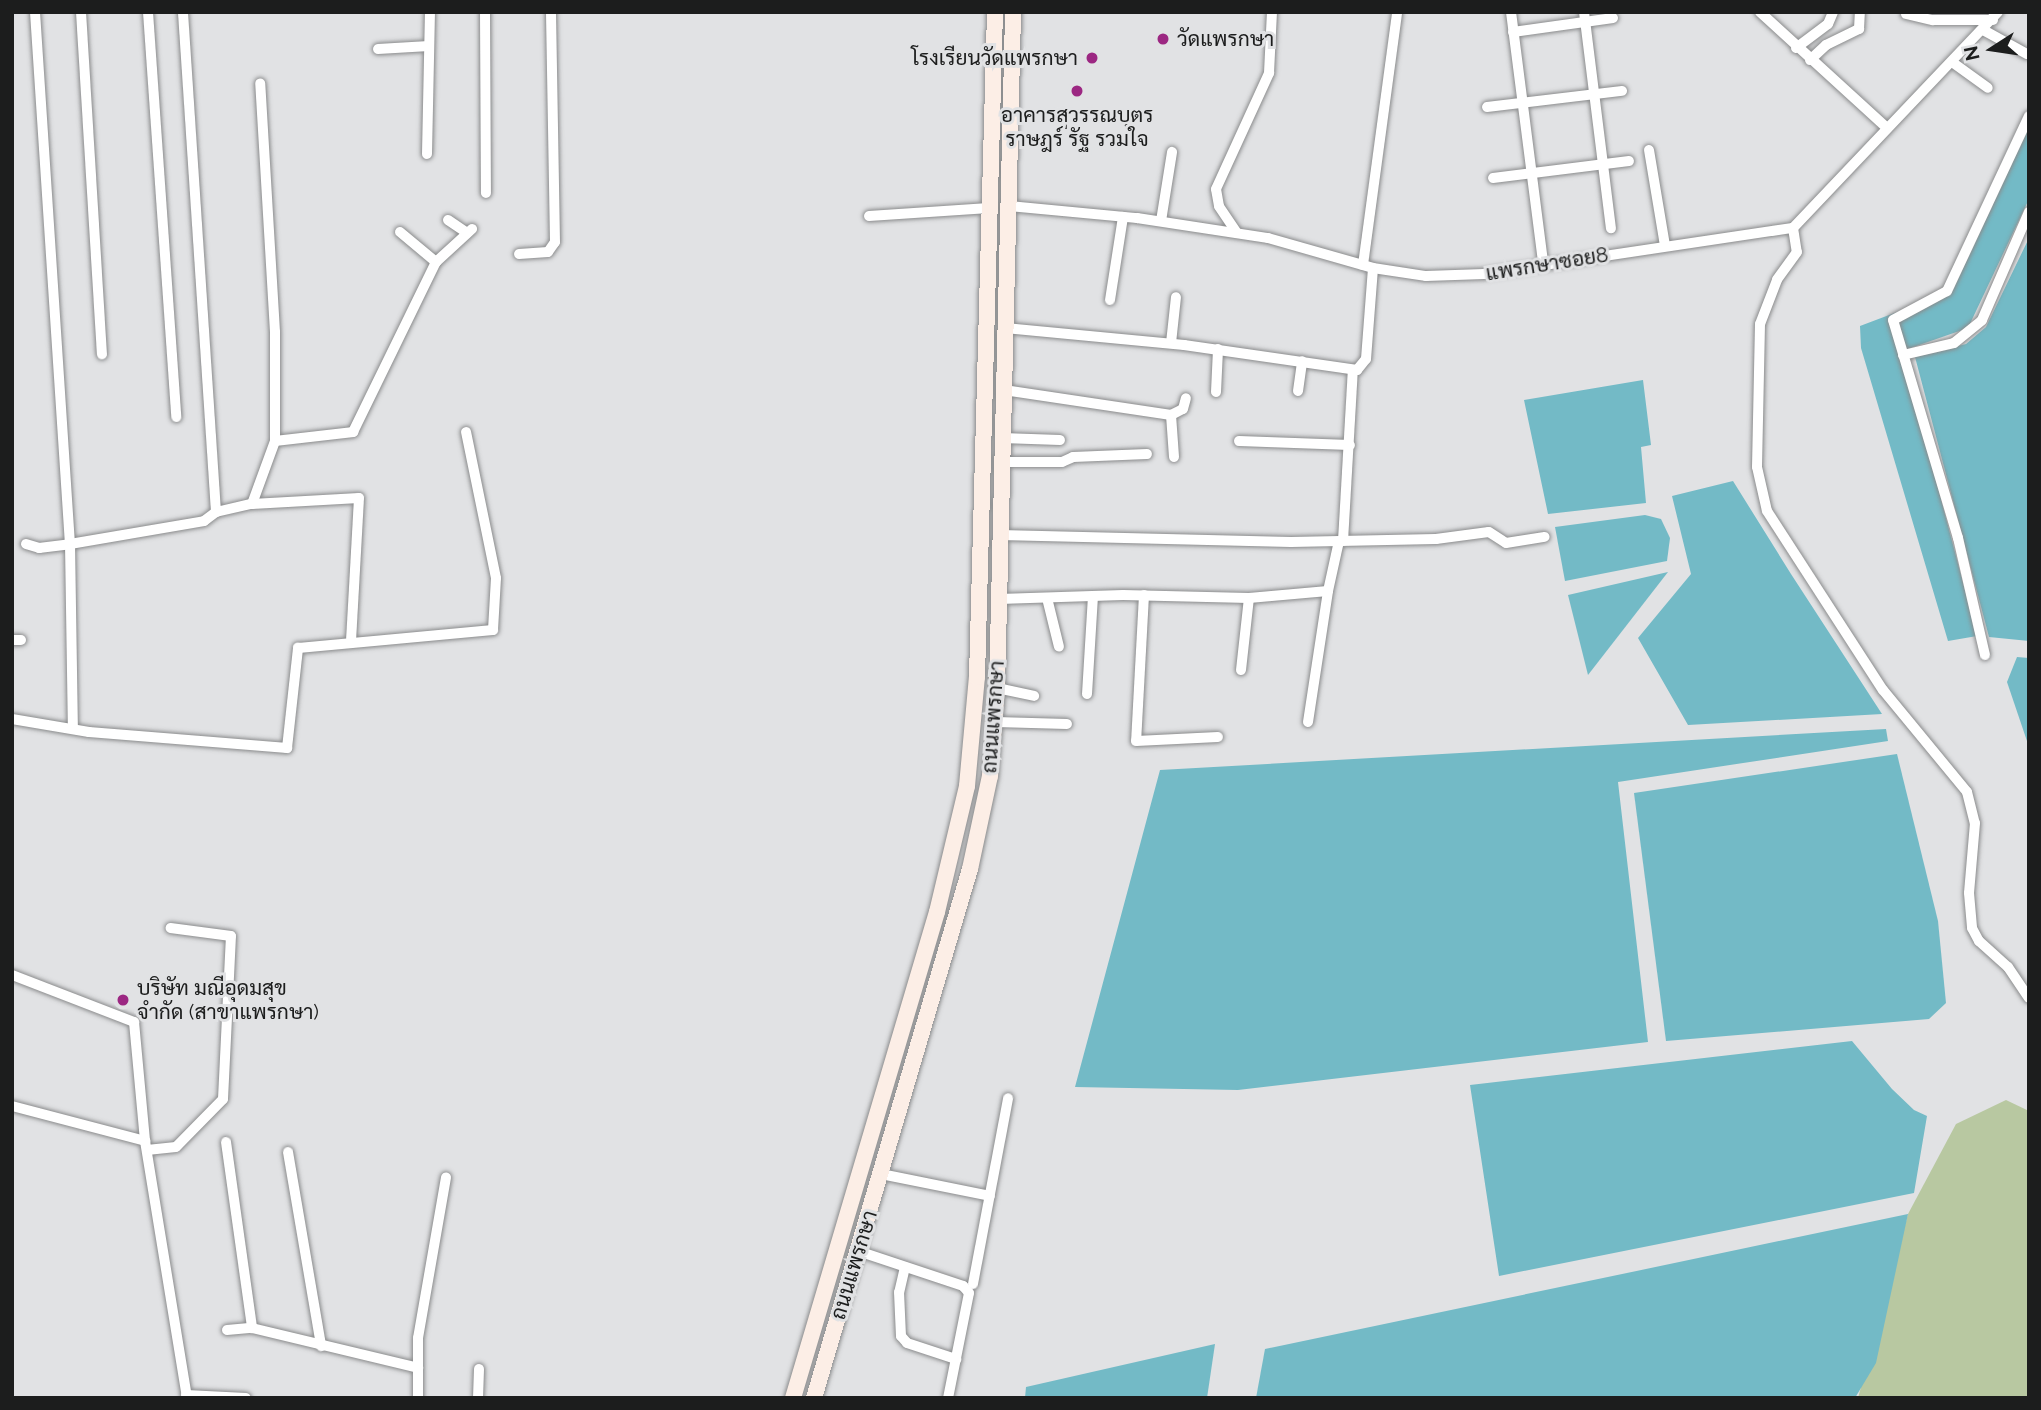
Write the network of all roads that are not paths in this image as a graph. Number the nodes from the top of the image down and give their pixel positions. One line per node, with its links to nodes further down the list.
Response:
1 (35, 12): 90 (street)
2 (81, 12): 65 (street)
3 (148, 12): 74 (street)
4 (183, 12): 85 (street)
5 (429, 12): 22 (street)
6 (485, 12): 43 (street)
7 (551, 12): 56 (street)
8 (995, 12): 45 (main road, ถนนแพรกษา)
9 (1013, 12): 44 (main road, ถนนแพรกษา)
10 (1272, 12): 54 (street)
11 (1397, 12): 59 (street)
12 (1511, 12): 21 (street)
13 (1760, 12): 23 (street)
14 (1833, 12): 23 (street)
15 (1860, 12): 26 (street)
16 (1906, 14): 17 (street)
17 (1996, 16): 20 (street)
18 (1584, 17): 19 (street); 21 (street); 31 (street)
19 (1614, 18)
20 (1985, 31): 25 (street); 27 (street)
21 (1513, 32): 32 (street)
22 (429, 46): 24 (street); 38 (street)
23 (1797, 48): 26 (street)
24 (378, 49)
25 (2027, 54)
26 (1810, 60): 35 (street)
27 (1952, 62): 29 (street); 35 (street)
28 (260, 83): 78 (street)
29 (1988, 88)
30 (1622, 91): 31 (street)
31 (1594, 94): 32 (street); 40 (street)
32 (1522, 102): 33 (street); 41 (street)
33 (1487, 107)
34 (2029, 116): 66 (street)
35 (1887, 128): 52 (street)
36 (1648, 150): 55 (street)
37 (1172, 152): 50 (street)
38 (427, 155)
39 (1629, 161): 40 (street)
40 (1604, 165): 41 (street); 51 (street)
41 (1532, 176): 42 (street); 58 (street)
42 (1493, 178)
43 (486, 194)
44 (1009, 206): 48 (street, แพรกษาซอย8); 62 (main road, ถนนแพรกษา)
45 (989, 208): 47 (street); 123 (main road, ถนนแพรกษา)
46 (2029, 212): 66 (street)
47 (869, 216)
48 (1123, 217): 50 (street, แพรกษาซอย8); 61 (street)
49 (447, 220): 57 (street)
50 (1161, 222): 54 (street, แพรกษาซอย8)
51 (1611, 228)
52 (1793, 228): 55 (street, แพรกษาซอย8); 112 (street)
53 (400, 232): 57 (street)
54 (1237, 233): 59 (street, แพรกษาซอย8)
55 (1665, 246): 58 (street, แพรกษาซอย8)
56 (519, 254)
57 (432, 260): 78 (street)
58 (1543, 263): 59 (street, แพรกษาซอย8)
59 (1368, 267): 68 (street)
60 (1176, 297): 63 (street)
61 (1110, 300)
62 (1005, 328): 63 (street); 69 (main road, ถนนแพรกษา)
63 (1171, 343): 64 (street)
64 (1218, 349): 67 (street); 71 (street)
65 (102, 354)
66 (1903, 355): 99 (street)
67 (1302, 362): 68 (street); 70 (street)
68 (1353, 370): 80 (street)
69 (1004, 390): 73 (street); 76 (main road, ถนนแพรกษา)
70 (1298, 391)
71 (1216, 392)
72 (1186, 398): 73 (street)
73 (1171, 415): 82 (street)
74 (176, 418)
75 (466, 432): 97 (street)
76 (1002, 438): 77 (street); 83 (main road, ถนนแพรกษา)
77 (1060, 440)
78 (275, 441): 84 (street)
79 (1239, 441): 80 (street)
80 (1350, 445): 88 (street)
81 (1147, 454): 83 (street)
82 (1174, 457)
83 (1002, 462): 86 (main road, ถนนแพรกษา)
84 (252, 504): 85 (street); 97 (street)
85 (216, 512): 90 (street)
86 (1000, 535): 88 (street); 96 (main road, ถนนแพรกษา)
87 (1545, 537): 88 (street)
88 (1341, 541): 91 (street)
89 (26, 544): 90 (street)
90 (70, 544): 108 (street)
91 (1328, 591): 95 (street); 106 (street)
92 (1144, 595): 93 (street); 95 (street); 109 (street)
93 (1093, 596): 94 (street); 102 (street)
94 (1047, 598): 96 (street); 98 (street)
95 (1249, 598): 100 (street)
96 (999, 599): 101 (main road, ถนนแพรกษา)
97 (351, 643): 108 (street)
98 (1059, 647)
99 (1985, 654)
100 (1241, 670)
101 (997, 688): 103 (street); 105 (main road, ถนนแพรกษา)
102 (1087, 694)
103 (1034, 696)
104 (12, 719): 108 (street)
105 (996, 722): 107 (street); 118 (main road, ถนนแพรกษา)
106 (1308, 722)
107 (1067, 724)
108 (73, 729)
109 (1218, 737)
110 (171, 928): 116 (street)
111 (12, 975): 116 (street)
112 (2027, 993)
113 (1008, 1098): 120 (street)
114 (12, 1106): 116 (street)
115 (226, 1142): 126 (street)
116 (146, 1145): 132 (street)
117 (288, 1152): 128 (street)
118 (881, 1174): 120 (street); 121 (main road, ถนนแพรกษา)
119 (446, 1177): 130 (street)
120 (989, 1196): 125 (street)
121 (858, 1251): 122 (street); 124 (main road, ถนนแพรกษา)
122 (905, 1267): 129 (street); 129 (street)
123 (831, 1270): 124 (main road); 136 (main road, ถนนแพรกษา)
124 (850, 1276): 137 (main road, ถนนแพรกษา)
125 (973, 1284)
126 (252, 1328): 127 (street); 128 (street)
127 (226, 1330)
128 (321, 1346): 130 (street)
129 (956, 1359): 138 (street)
130 (418, 1368): 134 (street)
131 (479, 1369): 135 (street)
132 (187, 1396): 133 (street)
133 (246, 1398)
134 (418, 1398)
135 (478, 1398)
136 (793, 1398)
137 (814, 1398)
138 (948, 1398)

